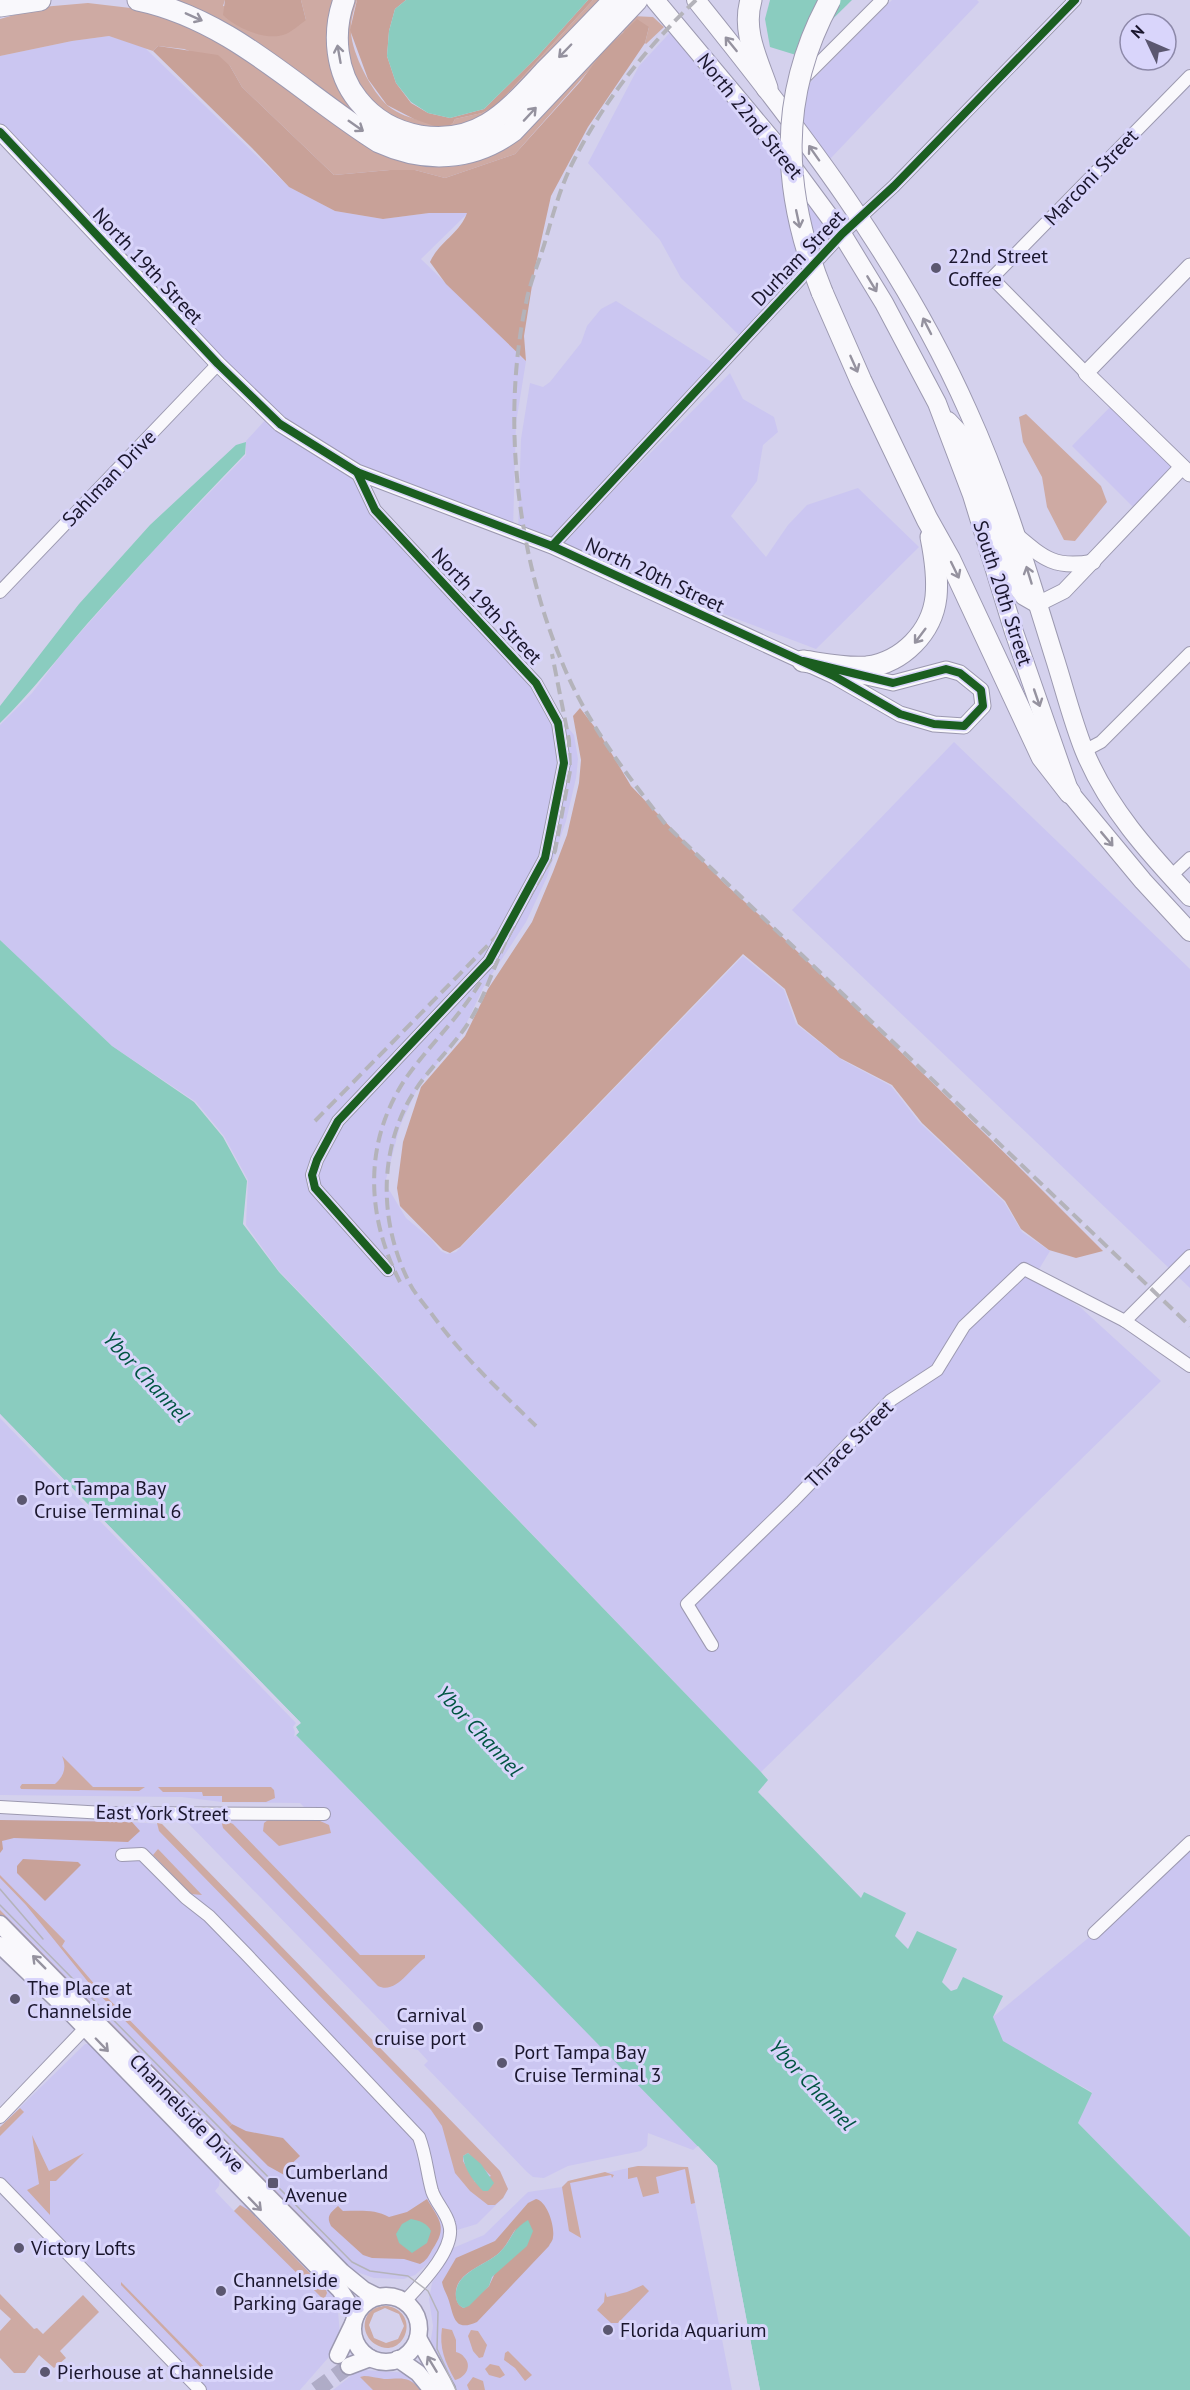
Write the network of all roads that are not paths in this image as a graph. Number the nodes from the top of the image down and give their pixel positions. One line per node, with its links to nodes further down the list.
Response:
1 (40, 0): 12 (highway)
2 (138, 0): 4 (highway, one-way to 4)
3 (344, 0): 11 (highway, one-way to 3)
4 (638, 0)
5 (655, 0): 17 (main road, North 22nd Street)
6 (696, 0): 14 (main road, North 22nd Street, one-way to 6)
7 (751, 0): 14 (highway)
8 (830, 0): 24 (highway, one-way to 24, bridge)
9 (882, 0): 14 (street)
10 (1075, 0): 16 (street, Durham Street)
11 (610, 3)
12 (0, 6)
13 (1190, 76): 20 (street, Marconi Street)
14 (773, 95): 16 (main road, North 22nd Street, one-way to 14)
15 (0, 132): 19 (street, North 19th Street)
16 (860, 218): 17 (street, Durham Street); 25 (main road, South 20th Street, one-way to 16)
17 (842, 234): 21 (main road, South 20th Street, one-way to 21); 26 (street, Durham Street)
18 (1190, 266): 20 (street)
19 (218, 364): 23 (street, North 19th Street); 28 (street, Sahlman Drive)
20 (1086, 373): 22 (street)
21 (941, 413): 29 (main road); 33 (main road, South 20th Street, one-way to 33)
22 (1187, 466): 27 (street)
23 (357, 471): 26 (street, North 20th Street); 39 (street, North 19th Street)
24 (927, 519): 31 (highway, one-way to 31); 33 (highway, one-way to 33)
25 (1017, 536): 27 (street); 29 (main road, South 20th Street, one-way to 25)
26 (552, 546): 31 (street, North 20th Street)
27 (1093, 562): 29 (street)
28 (0, 592)
29 (1038, 604): 32 (main road, South 20th Street)
30 (1190, 653): 32 (street)
31 (803, 661): 31 (street, North 20th Street)
32 (1084, 751): 35 (main road, South 20th Street)
33 (1070, 793): 37 (main road, South 20th Street, one-way to 37)
34 (1190, 858): 35 (street)
35 (1171, 876): 36 (main road, South 20th Street)
36 (1190, 897)
37 (1190, 932)
38 (1190, 1256): 40 (street)
39 (388, 1270)
40 (1125, 1321): 41 (street); 42 (street, Thrace Street)
41 (1190, 1366)
42 (712, 1645)
43 (0, 1807): 44 (street, East York Street)
44 (324, 1814)
45 (1190, 1842): 48 (street)
46 (122, 1854): 54 (street)
47 (0, 1924): 50 (main road, Channelside Drive, one-way to 47)
48 (1094, 1933)
49 (0, 1945): 50 (main road, Channelside Drive)
50 (90, 2023): 51 (street); 53 (main road, Channelside Drive); 55 (main road, Channelside Drive, one-way to 55)
51 (0, 2117)
52 (0, 2184): 59 (street)
53 (378, 2297): 54 (main road); 55 (main road)
54 (405, 2301): 56 (main road)
55 (355, 2320): 57 (main road); 57 (main road)
56 (418, 2338): 58 (main road); 61 (main road, one-way to 56)
57 (370, 2358): 58 (main road)
58 (398, 2359): 60 (main road)
59 (200, 2390)
60 (432, 2390)
61 (447, 2390)

